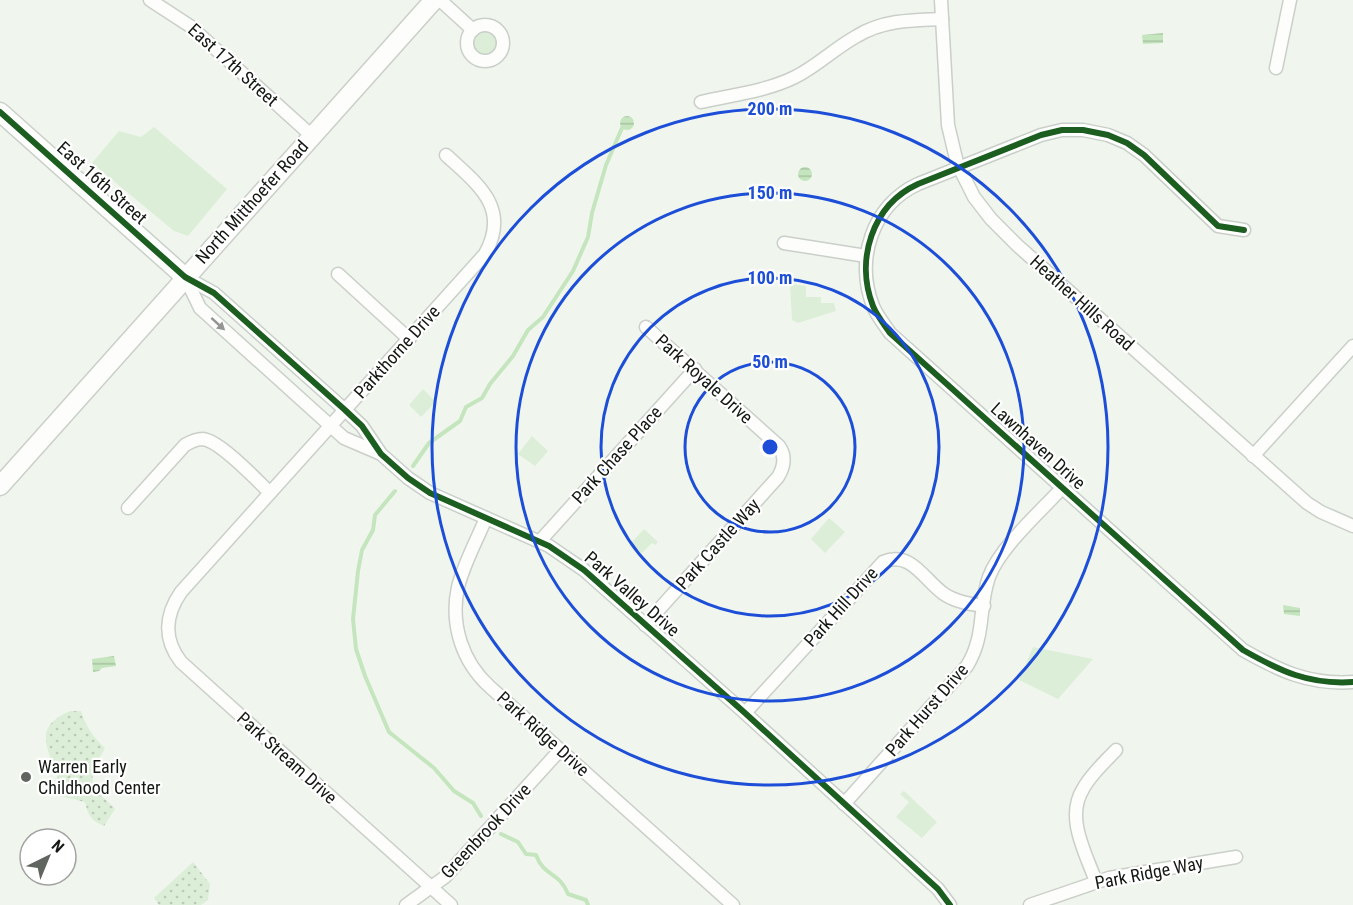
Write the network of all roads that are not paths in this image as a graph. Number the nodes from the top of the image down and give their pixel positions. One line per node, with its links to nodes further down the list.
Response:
1 (150, 0): 11 (street, East 17th Street)
2 (434, 0): 11 (main road, North Mitthoefer Road)
3 (440, 0): 7 (street)
4 (941, 0): 6 (street, Heather Hills Road)
5 (1290, 0): 8 (street)
6 (942, 19): 9 (street); 13 (street, Heather Hills Road)
7 (473, 30)
8 (1276, 68)
9 (701, 102)
10 (0, 112): 18 (main road, East 16th Street)
11 (312, 136): 18 (main road, North Mitthoefer Road)
12 (446, 155): 20 (street, Parkthorne Drive)
13 (959, 167): 14 (street, Lawnhaven Drive); 16 (street, Lawnhaven Drive); 26 (street, Heather Hills Road)
14 (1244, 230)
15 (784, 243): 16 (street)
16 (866, 256): 29 (street, Lawnhaven Drive)
17 (338, 274): 20 (street)
18 (185, 277): 23 (street, Park Valley Drive); 24 (street, Park Valley Drive, one-way to 24); 28 (main road, North Mitthoefer Road)
19 (646, 327): 22 (street, Park Royale Drive)
20 (409, 339): 23 (street, Parkthorne Drive)
21 (1353, 346): 26 (street)
22 (695, 369): 27 (street, Park Royale Drive); 34 (street, Park Chase Place)
23 (345, 410): 24 (street, Parkthorne Drive); 25 (street, Park Valley Drive)
24 (331, 426): 25 (street, Park Valley Drive); 30 (street, Parkthorne Drive)
25 (381, 454): 32 (street, Park Valley Drive)
26 (1253, 456): 33 (street, Heather Hills Road)
27 (783, 459): 37 (street, Park Castle Way)
28 (0, 486)
29 (1063, 487): 36 (street, Park Hurst Drive); 38 (street, Lawnhaven Drive)
30 (270, 493): 31 (street); 35 (street, Parkthorne Drive)
31 (128, 508)
32 (486, 518): 34 (street, Park Valley Drive); 40 (street, Park Ridge Drive)
33 (1353, 526)
34 (540, 542): 37 (street, Park Valley Drive)
35 (181, 592): 45 (street, Park Stream Drive)
36 (984, 606): 39 (street, Park Hill Drive); 42 (street, Park Hurst Drive)
37 (645, 625): 39 (street, Park Valley Drive)
38 (1353, 682)
39 (745, 713): 42 (street, Park Valley Drive)
40 (560, 750): 45 (street, Greenbrook Drive); 48 (street, Park Ridge Drive)
41 (1116, 750): 44 (street)
42 (844, 804): 49 (street, Park Valley Drive)
43 (1236, 856): 44 (street, Park Ridge Way)
44 (1096, 882): 50 (street, Park Ridge Way)
45 (432, 888): 46 (street, Greenbrook Drive); 47 (street, Park Stream Drive)
46 (406, 905)
47 (451, 905)
48 (733, 905)
49 (950, 905)
50 (1030, 905)

